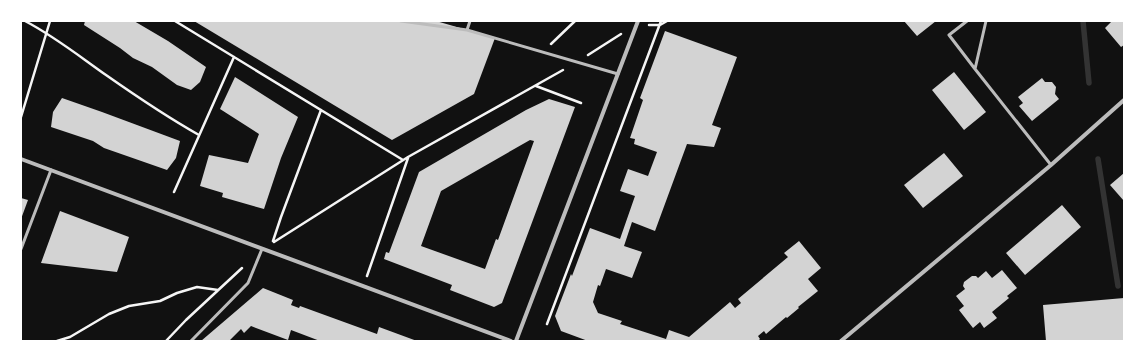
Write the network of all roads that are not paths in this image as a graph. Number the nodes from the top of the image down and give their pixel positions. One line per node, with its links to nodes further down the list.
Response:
1 (401, 21): 6 (lane)
2 (470, 21): 6 (lane)
3 (967, 21): 7 (lane)
4 (986, 21): 7 (lane)
5 (637, 23): 8 (street)
6 (468, 30): 8 (lane)
7 (975, 69): 11 (lane)
8 (618, 74): 17 (street)
9 (1124, 100): 11 (street)
10 (21, 159): 12 (street)
11 (1051, 165): 18 (street)
12 (51, 170): 13 (lane); 14 (street)
13 (21, 249)
14 (262, 249): 15 (lane); 16 (street)
15 (191, 341)
16 (511, 341)
17 (516, 341)
18 (841, 341)

